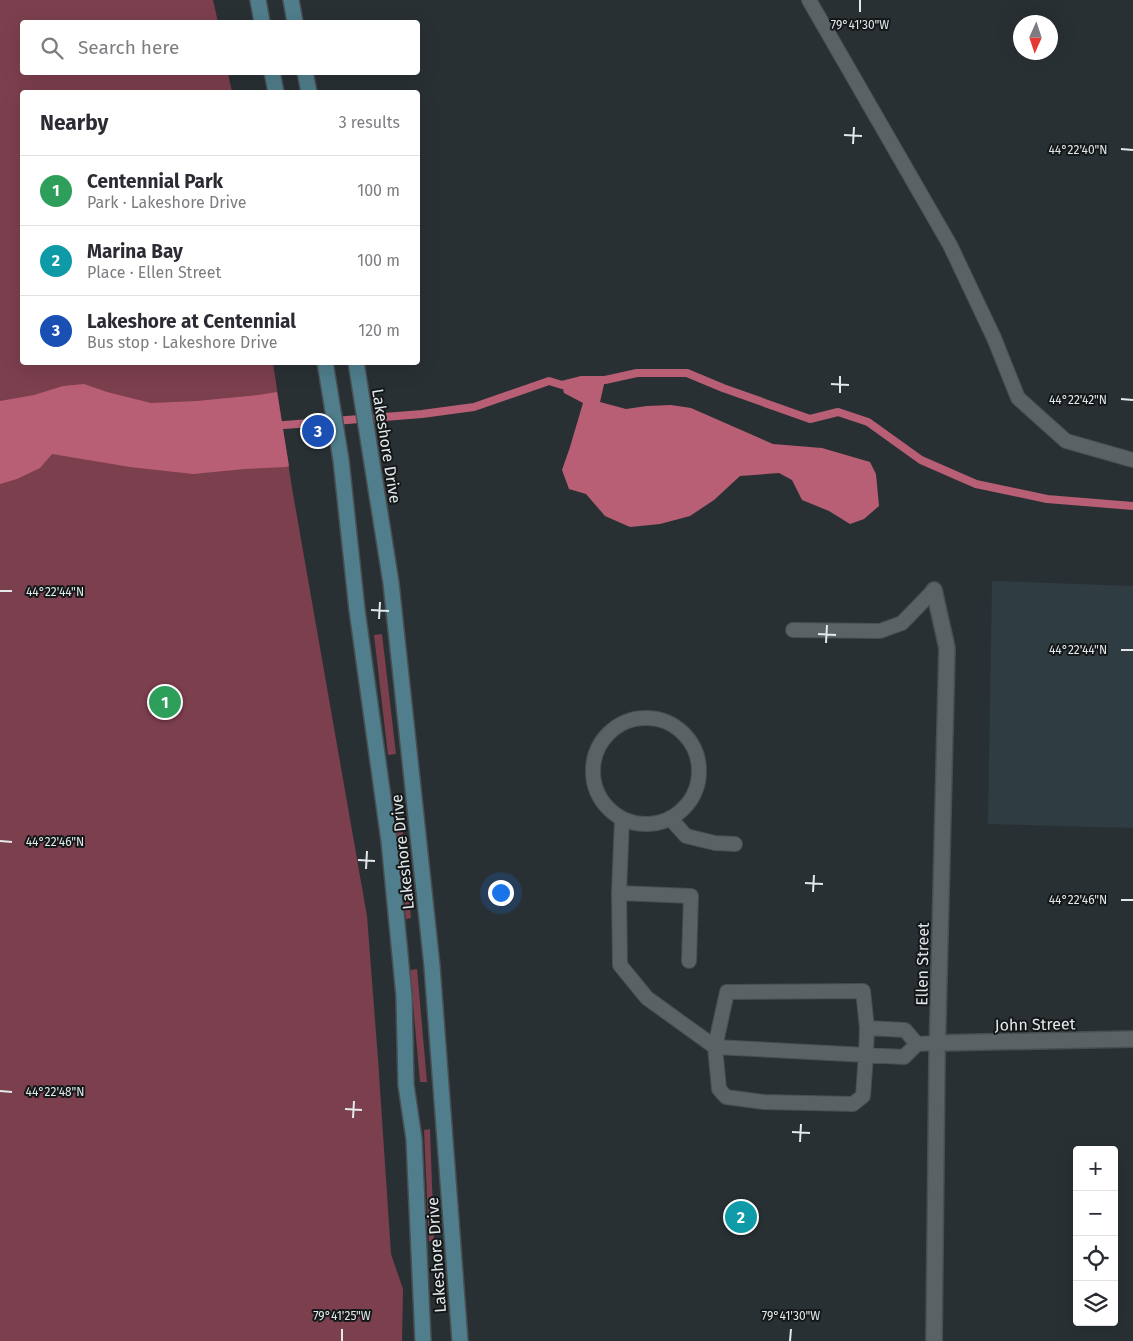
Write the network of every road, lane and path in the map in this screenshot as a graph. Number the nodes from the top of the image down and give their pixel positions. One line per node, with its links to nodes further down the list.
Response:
1 (258, 0): 4 (main road)
2 (291, 0): 5 (main road)
3 (809, 0): 12 (lane)
4 (262, 20)
5 (295, 20)
6 (273, 75): 8 (main road)
7 (306, 75): 9 (main road)
8 (276, 90)
9 (309, 90)
10 (324, 365): 26 (main road)
11 (356, 365): 27 (main road, Lakeshore Drive)
12 (1133, 460)
13 (934, 590): 14 (lane); 22 (street, Ellen Street)
14 (793, 630)
15 (670, 818): 16 (lane); 16 (lane); 17 (lane)
16 (622, 819): 18 (lane)
17 (735, 844)
18 (620, 893): 19 (lane); 24 (lane)
19 (689, 961)
20 (867, 1028): 23 (lane); 24 (lane); 25 (lane)
21 (1133, 1039): 22 (street, John Street)
22 (937, 1043): 23 (lane); 28 (street, Ellen Street)
23 (917, 1044): 25 (lane)
24 (715, 1047): 25 (lane); 25 (lane)
25 (866, 1054)
26 (422, 1341)
27 (460, 1341)
28 (934, 1341)

